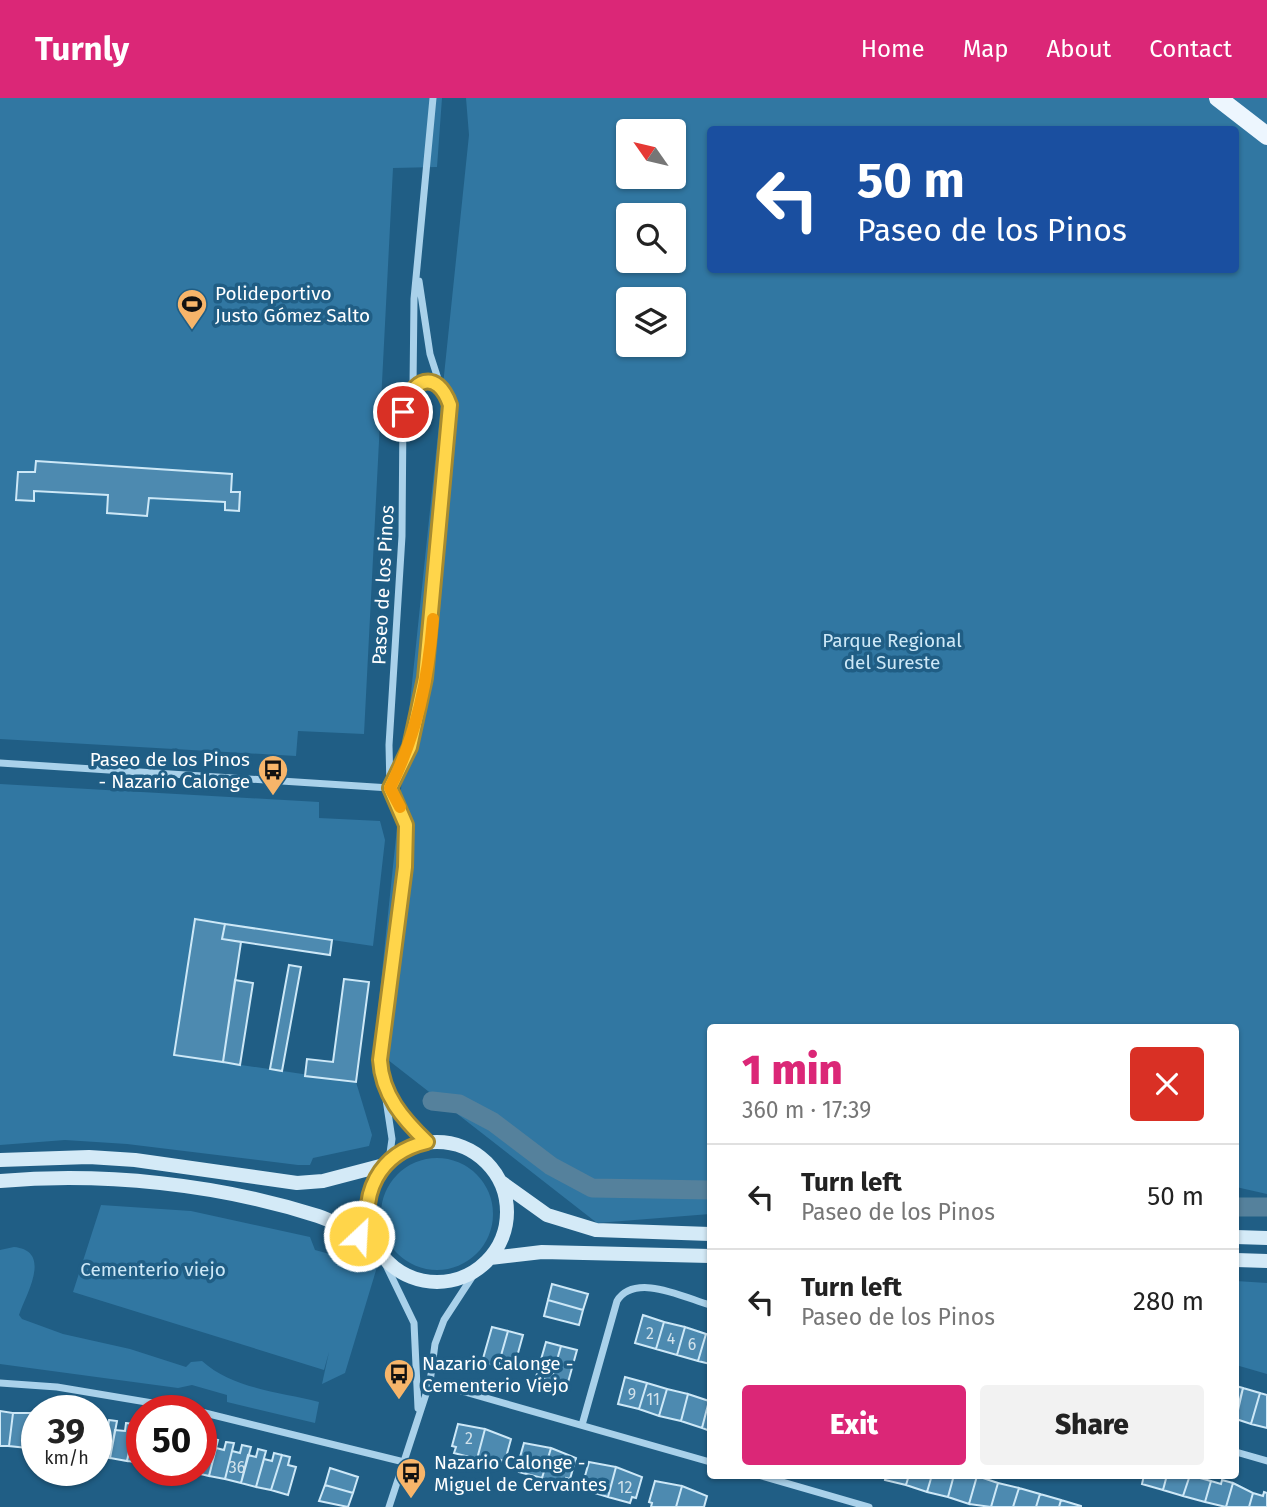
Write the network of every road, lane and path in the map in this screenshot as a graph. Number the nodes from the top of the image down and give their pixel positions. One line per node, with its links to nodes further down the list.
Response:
1 (433, 98): 4 (street, Paseo de los Pinos)
2 (1218, 98): 3 (main road)
3 (1267, 136)
4 (418, 278): 5 (street, Paseo de los Pinos); 6 (street, Paseo de los Pinos)
5 (413, 386): 6 (street); 8 (street, Paseo de los Pinos)
6 (441, 389): 8 (street, Paseo de los Pinos)
7 (0, 763): 8 (street)
8 (390, 788): 9 (street, Paseo de los Pinos)
9 (381, 1076): 10 (street, Paseo de los Pinos); 12 (street, Paseo de los Pinos)
10 (427, 1142): 12 (main road); 14 (main road)
11 (0, 1160): 12 (main road)
12 (387, 1162): 18 (main road)
13 (0, 1181): 18 (main road)
14 (501, 1182): 15 (main road); 20 (main road)
15 (707, 1234)
16 (1239, 1237): 17 (main road)
17 (1267, 1238)
18 (372, 1241): 21 (main road)
19 (707, 1256): 20 (main road)
20 (490, 1258): 24 (main road)
21 (383, 1259): 24 (main road); 29 (street)
22 (1239, 1260): 23 (main road)
23 (1267, 1261)
24 (476, 1271): 26 (street)
25 (707, 1304): 31 (street)
26 (430, 1382): 29 (street); 31 (street)
27 (0, 1383): 28 (street)
28 (126, 1399)
29 (418, 1414): 35 (street)
30 (217, 1416): 35 (street)
31 (582, 1425): 33 (street)
32 (1239, 1453): 34 (street)
33 (707, 1461)
34 (1267, 1461)
35 (404, 1462): 37 (street)
36 (772, 1479): 38 (street)
37 (389, 1507)
38 (869, 1507)

